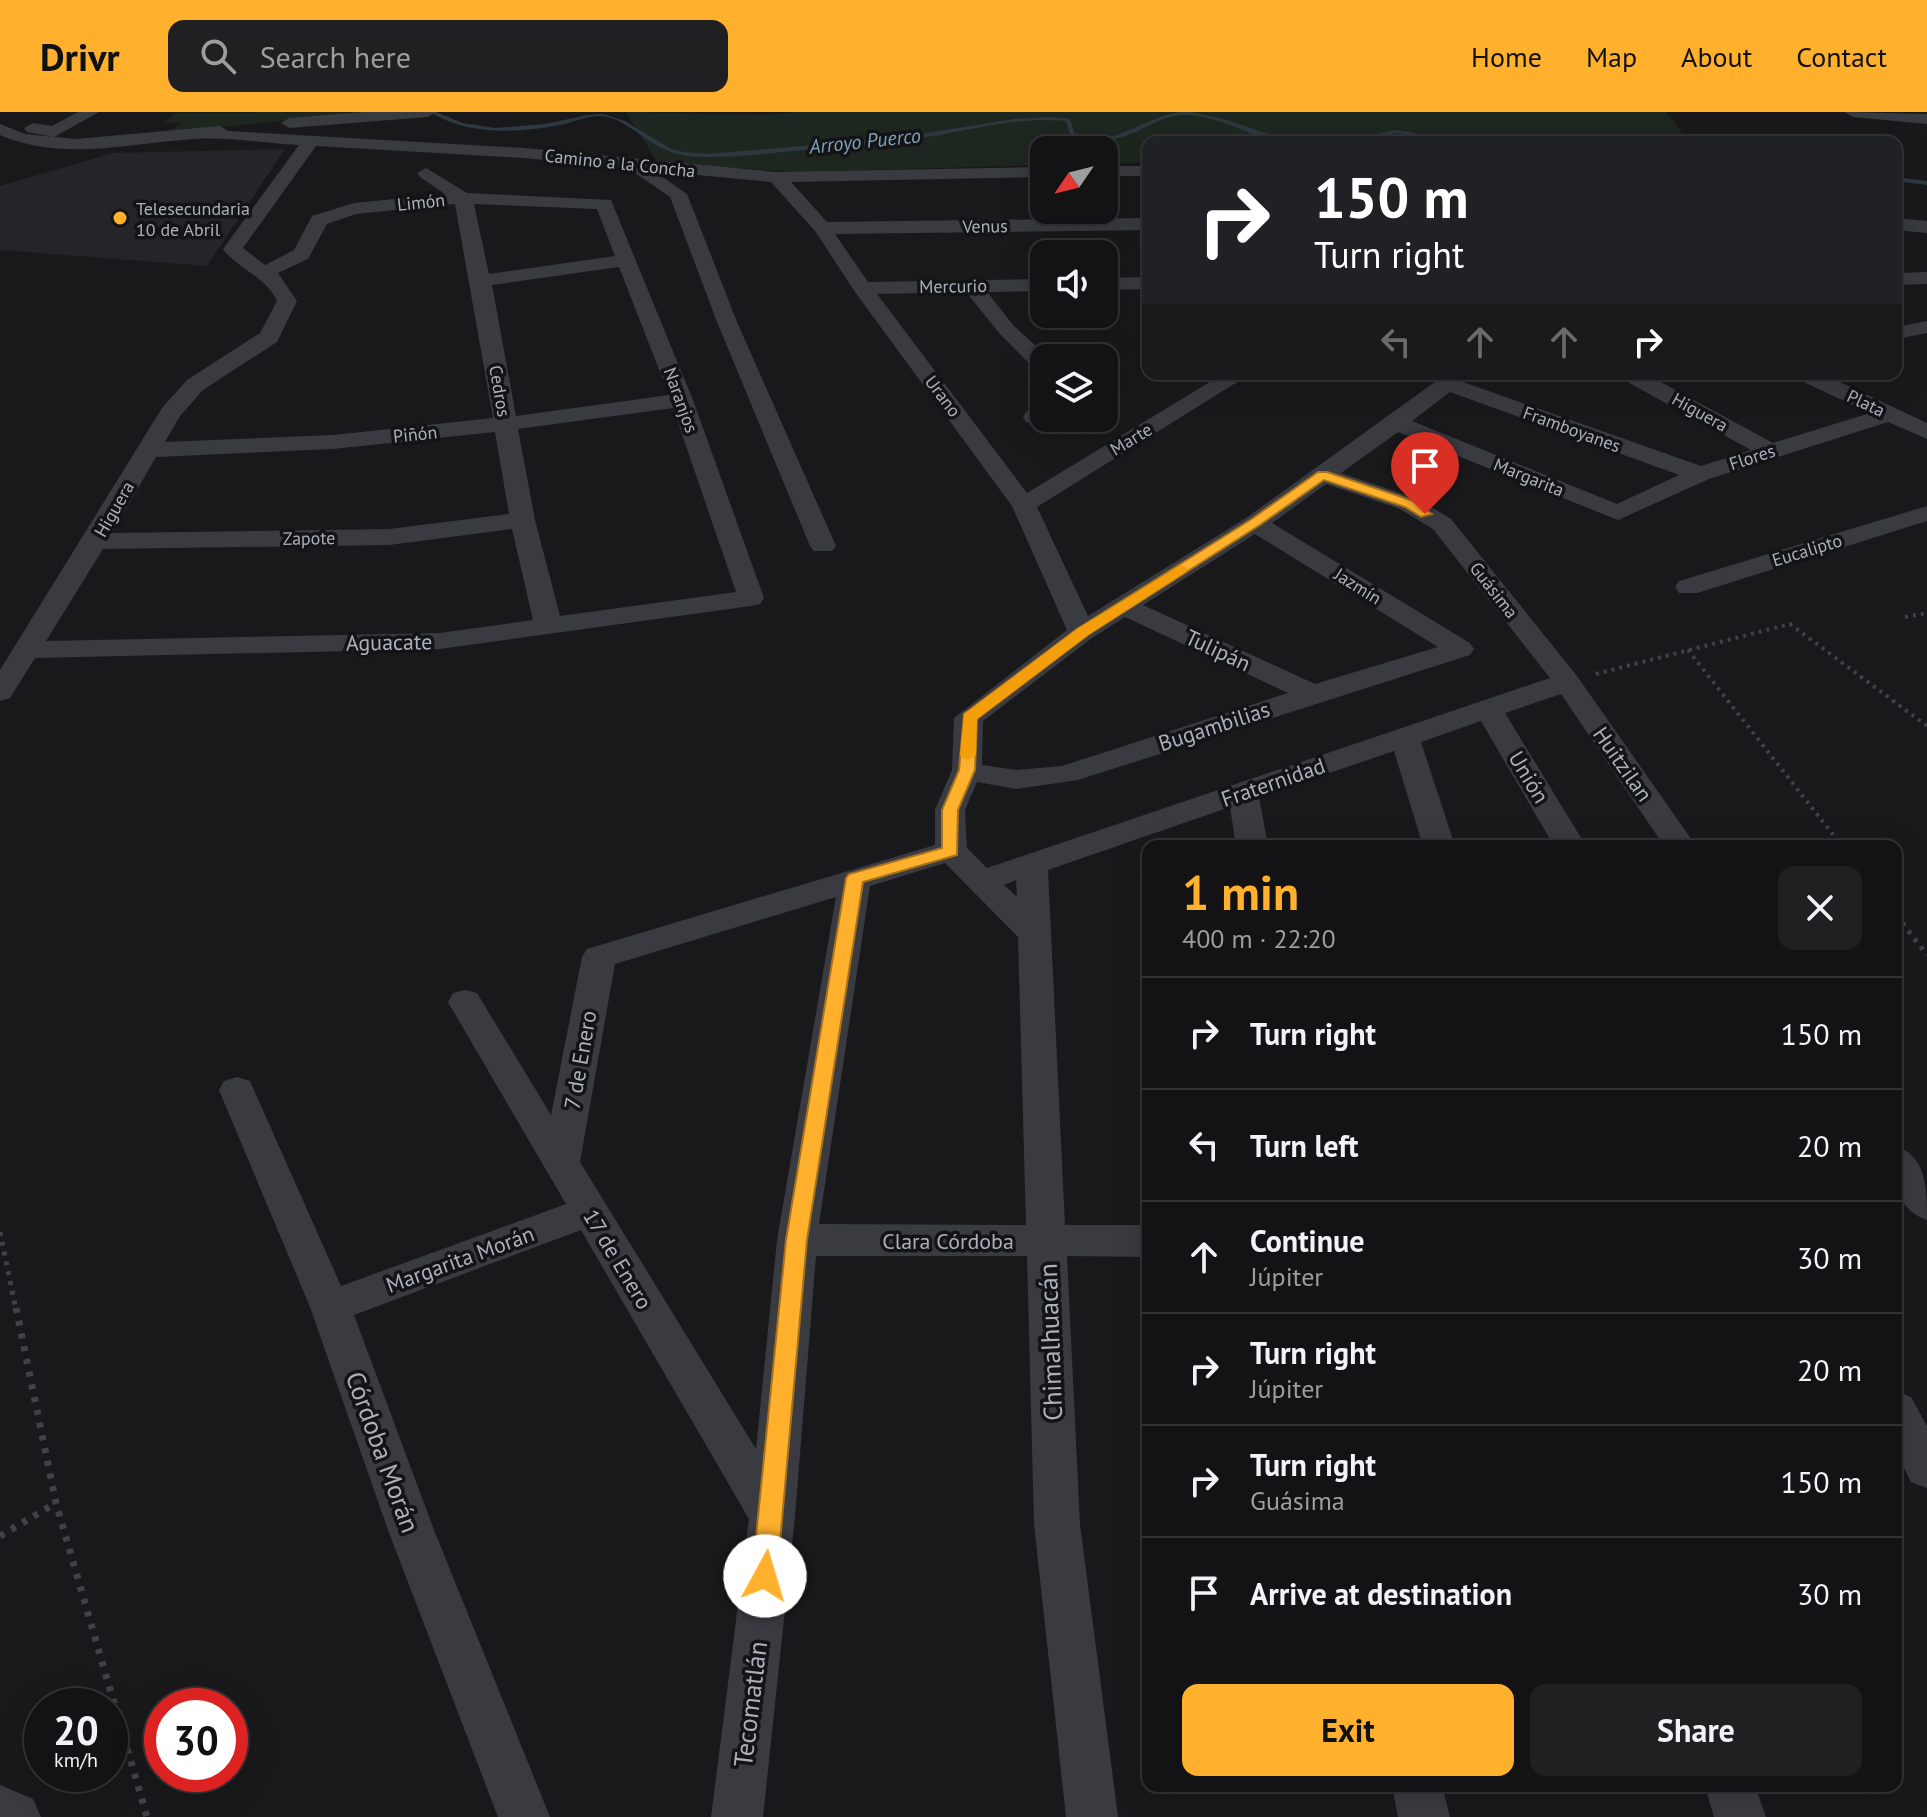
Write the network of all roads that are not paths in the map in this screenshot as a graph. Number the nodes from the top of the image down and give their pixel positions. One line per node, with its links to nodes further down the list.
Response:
1 (91, 112): 4 (street)
2 (428, 112): 7 (street, Camino a la Concha)
3 (1853, 112): 5 (street)
4 (21, 119)
5 (1927, 119)
6 (0, 129): 9 (street, Camino a la Concha)
7 (197, 134): 8 (street, Camino a la Concha); 9 (street, Camino a la Concha)
8 (310, 142): 11 (street, Camino a la Concha); 24 (street, Higuera)
9 (53, 144): 10 (street)
10 (13, 156)
11 (630, 163): 16 (street, Camino a la Concha); 56 (street)
12 (1118, 171): 13 (street)
13 (1142, 171)
14 (1030, 172): 16 (street, Camino a la Concha)
15 (426, 173): 17 (street)
16 (776, 177): 22 (street, Urano)
17 (463, 198): 18 (street, Limón); 24 (street, Limón); 27 (street, Cedros)
18 (604, 204): 23 (street, Naranjos)
19 (1142, 224): 22 (street, Venus)
20 (1902, 225): 21 (street)
21 (1927, 227)
22 (822, 228): 32 (street, Urano)
23 (626, 260): 27 (street); 41 (street, Naranjos)
24 (266, 271): 46 (street, Higuera)
25 (1927, 278): 26 (street)
26 (1902, 279)
27 (481, 281): 44 (street, Cedros)
28 (1142, 283): 29 (street)
29 (1118, 284)
30 (1030, 285): 31 (street, Mercurio)
31 (972, 286): 32 (street, Mercurio); 35 (street)
32 (862, 288): 50 (street, Urano)
33 (1927, 327): 34 (street)
34 (1902, 332)
35 (1030, 352)
36 (1229, 380): 50 (street, Marte)
37 (1451, 380): 43 (street)
38 (1455, 380): 48 (street, Framboyanes)
39 (1643, 380): 47 (street, Higuera)
40 (1818, 380): 42 (street, Plata)
41 (682, 400): 44 (street, Piñón); 58 (street, Naranjos)
42 (1891, 414): 45 (street, Plata); 47 (street, Flores)
43 (1396, 423): 49 (street); 51 (street, Margarita)
44 (506, 424): 46 (street, Piñón); 53 (street, Cedros)
45 (1927, 432)
46 (147, 450): 55 (street, Higuera)
47 (1770, 451): 48 (street, Flores)
48 (1700, 474): 51 (street, Flores)
49 (1322, 475): 54 (street); 64 (street, Guásima)
50 (1024, 505): 61 (street, Urano)
51 (1618, 513)
52 (1927, 513): 57 (street, Eucalipto)
53 (522, 520): 55 (street, Zapote); 60 (street, Cedros)
54 (1255, 523): 59 (street); 62 (street, Jazmín)
55 (95, 541): 63 (street, Higuera)
56 (823, 546)
57 (1688, 587)
58 (751, 598): 60 (street, Aguacate)
59 (1124, 606): 61 (street); 66 (street, Tulipán)
60 (549, 628): 63 (street, Aguacate)
61 (1082, 632): 69 (street)
62 (1460, 649): 66 (street, Bugambilias)
63 (25, 650): 65 (street, Higuera)
64 (1567, 682): 67 (street, Fraternidad); 74 (street, Huitzilan)
65 (0, 692)
66 (1313, 694): 69 (street, Bugambilias)
67 (1488, 709): 68 (street, Fraternidad); 73 (street, Unión)
68 (1405, 737): 70 (street, Fraternidad); 72 (street)
69 (967, 770): 75 (street)
70 (1243, 792): 71 (street); 76 (street, Fraternidad)
71 (1251, 840)
72 (1437, 840)
73 (1566, 840)
74 (1676, 840)
75 (951, 851): 77 (street); 78 (street)
76 (1032, 865): 78 (street, Fraternidad); 79 (street, Chimalhuacán)
77 (855, 878): 82 (street, 7 de Enero); 87 (street, Tecomatlán)
78 (979, 882): 79 (street)
79 (1035, 934): 88 (street, Chimalhuacán)
80 (465, 1002): 82 (street, 17 de Enero)
81 (237, 1090): 90 (street, Córdoba Morán)
82 (561, 1163): 85 (street, 17 de Enero)
83 (1902, 1169): 84 (street)
84 (1927, 1207): 86 (street)
85 (590, 1211): 90 (street, Margarita Morán); 93 (street, 17 de Enero)
86 (1902, 1211)
87 (797, 1240): 88 (street, Clara Córdoba); 93 (street, Tecomatlán)
88 (1046, 1241): 89 (street, Clara Córdoba); 100 (street, Chimalhuacán)
89 (1142, 1241)
90 (330, 1307): 98 (street, Córdoba Morán)
91 (1902, 1421): 92 (street)
92 (1927, 1468)
93 (772, 1516): 99 (street, Tecomatlán)
94 (1418, 1792): 101 (street)
95 (1732, 1792): 102 (street)
96 (0, 1811): 97 (street)
97 (15, 1817)
98 (524, 1817)
99 (737, 1817)
100 (1092, 1817)
101 (1424, 1817)
102 (1740, 1817)

